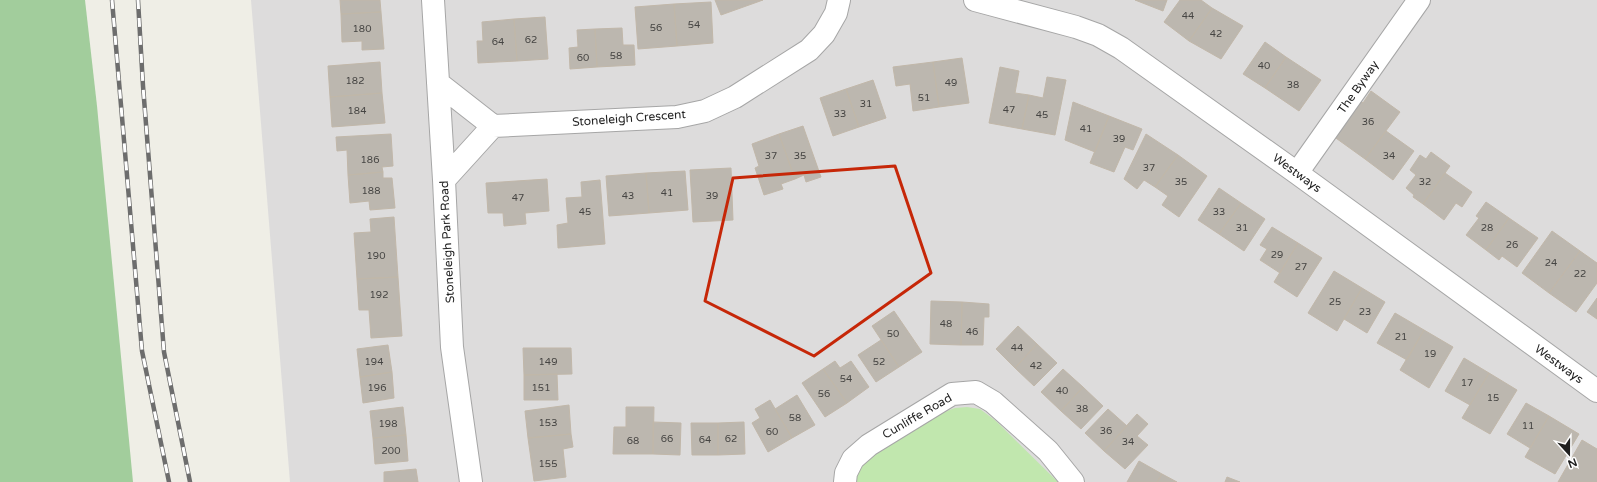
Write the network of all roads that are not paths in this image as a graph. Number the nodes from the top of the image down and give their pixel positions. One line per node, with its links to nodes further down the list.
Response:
1 (433, 0): 5 (street, Stoneleigh Park Road)
2 (839, 0): 6 (street, Stoneleigh Crescent)
3 (975, 0): 7 (street, Westways)
4 (1419, 0): 7 (street, The Byway)
5 (438, 83): 6 (street); 8 (street, Stoneleigh Park Road)
6 (492, 126): 8 (street)
7 (1297, 173): 9 (street, Westways)
8 (444, 180): 10 (street, Stoneleigh Park Road)
9 (1597, 391)
10 (471, 482)
11 (845, 482): 12 (street, Cunliffe Road)
12 (1074, 482)

